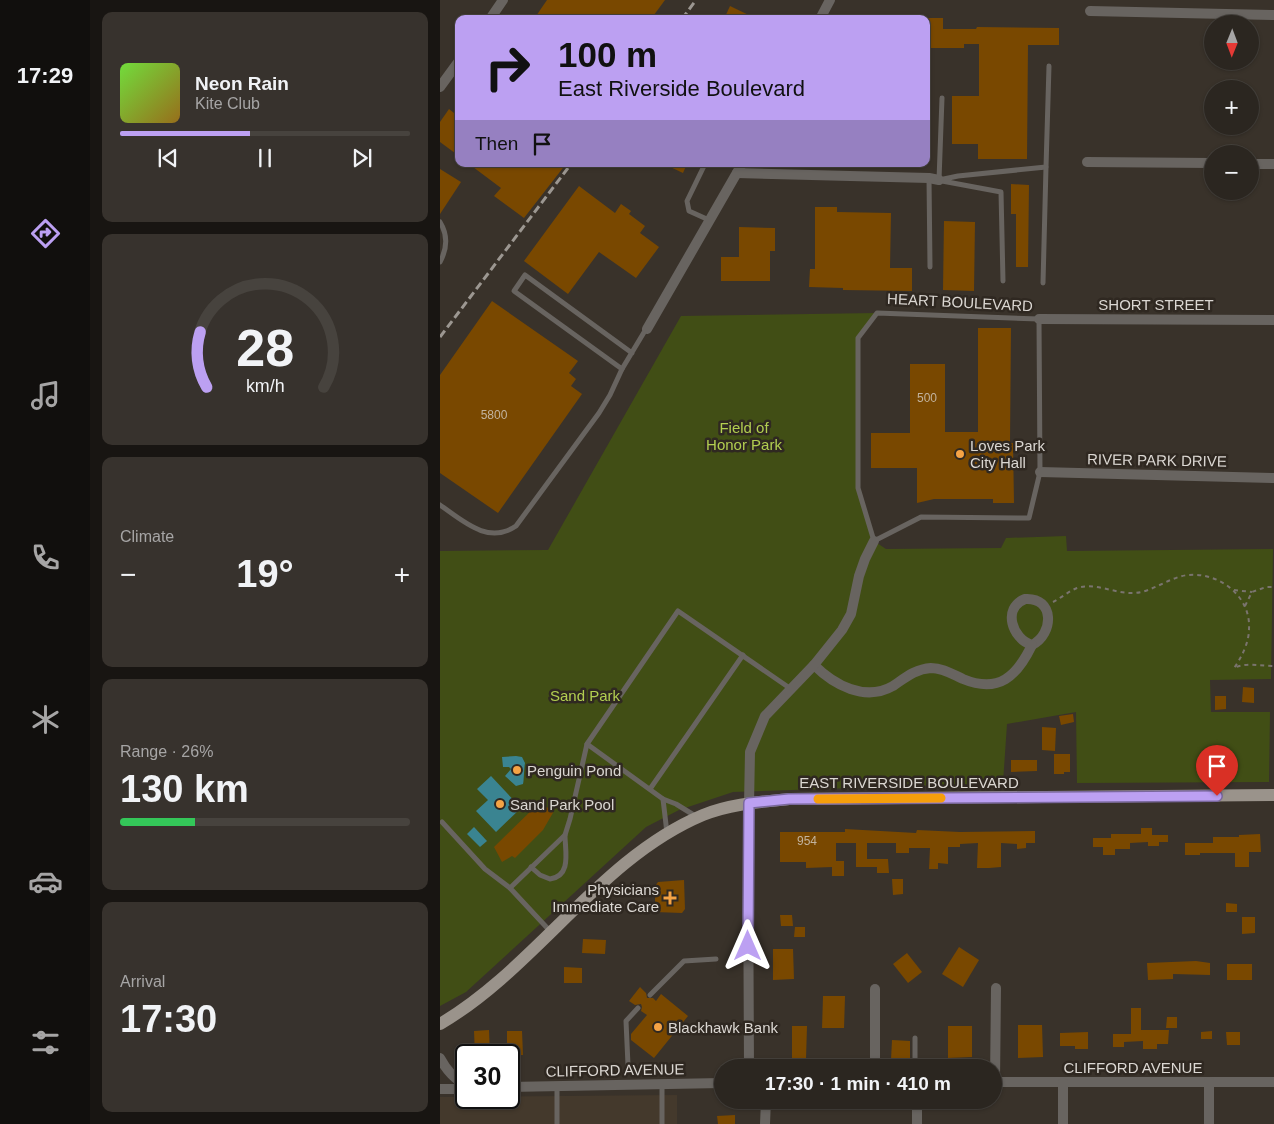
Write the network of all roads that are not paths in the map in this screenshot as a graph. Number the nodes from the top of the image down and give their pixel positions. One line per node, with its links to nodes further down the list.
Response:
1 (503, 0): 4 (street)
2 (830, 0): 5 (street)
3 (1090, 12): 6 (street)
4 (493, 15)
5 (822, 15)
6 (1274, 15)
7 (455, 66): 9 (street)
8 (1049, 66): 16 (lane)
9 (440, 87)
10 (942, 98): 18 (lane)
11 (1087, 162): 12 (street)
12 (1204, 163)
13 (1259, 164): 14 (street)
14 (1274, 164)
15 (704, 167): 19 (lane)
16 (1046, 167): 18 (lane); 24 (lane)
17 (740, 168): 18 (street); 19 (street)
18 (934, 179): 22 (lane); 23 (lane)
19 (710, 221): 27 (street)
20 (440, 222): 21 (lane)
21 (440, 262)
22 (930, 268)
23 (1003, 281)
24 (1044, 284)
25 (1039, 319): 26 (street, SHORT STREET); 30 (lane, HEART BOULEVARD); 33 (lane, HEART BOULEVARD)
26 (1274, 320)
27 (647, 329): 28 (lane)
28 (632, 353): 29 (lane); 29 (lane)
29 (622, 369): 32 (lane)
30 (1040, 472): 31 (street, RIVER PARK DRIVE); 33 (lane, HEART BOULEVARD)
31 (1274, 478)
32 (440, 505)
33 (874, 541): 36 (street)
34 (1032, 645): 34 (street); 36 (street)
35 (743, 654): 37 (lane); 38 (lane); 39 (lane)
36 (814, 665): 37 (street)
37 (791, 689): 42 (street)
38 (587, 744): 39 (lane); 46 (lane)
39 (650, 789): 41 (lane)
40 (1274, 795): 42 (main road, EAST RIVERSIDE BOULEVARD)
41 (663, 799): 43 (lane); 45 (lane)
42 (749, 803): 43 (main road, EAST RIVERSIDE BOULEVARD); 58 (street)
43 (697, 818): 45 (main road, EAST RIVERSIDE BOULEVARD)
44 (442, 822): 48 (lane)
45 (667, 833): 49 (main road, EAST RIVERSIDE BOULEVARD)
46 (565, 835): 47 (lane); 47 (lane)
47 (531, 867): 48 (lane)
48 (510, 888): 49 (lane)
49 (550, 931): 55 (main road, EAST RIVERSIDE BOULEVARD)
50 (716, 959): 53 (lane)
51 (996, 988): 61 (street)
52 (875, 989): 59 (street)
53 (650, 995)
54 (638, 1008): 62 (lane)
55 (440, 1024)
56 (915, 1038): 60 (lane)
57 (440, 1058): 63 (street)
58 (749, 1059)
59 (875, 1059)
60 (915, 1059)
61 (994, 1059)
62 (628, 1065)
63 (455, 1078)
64 (1002, 1082): 69 (street, CLIFFORD AVENUE)
65 (1209, 1082): 66 (street, CLIFFORD AVENUE); 69 (street, CLIFFORD AVENUE); 81 (street)
66 (1274, 1082)
67 (662, 1083): 68 (street, CLIFFORD AVENUE); 70 (street, CLIFFORD AVENUE); 77 (lane)
68 (714, 1083)
69 (1063, 1083): 80 (street)
70 (557, 1086): 71 (street, CLIFFORD AVENUE); 76 (lane)
71 (520, 1087)
72 (455, 1088): 73 (street)
73 (440, 1089)
74 (766, 1109): 78 (street)
75 (917, 1109): 79 (street)
76 (557, 1124)
77 (662, 1124)
78 (766, 1124)
79 (917, 1124)
80 (1062, 1124)
81 (1209, 1124)

